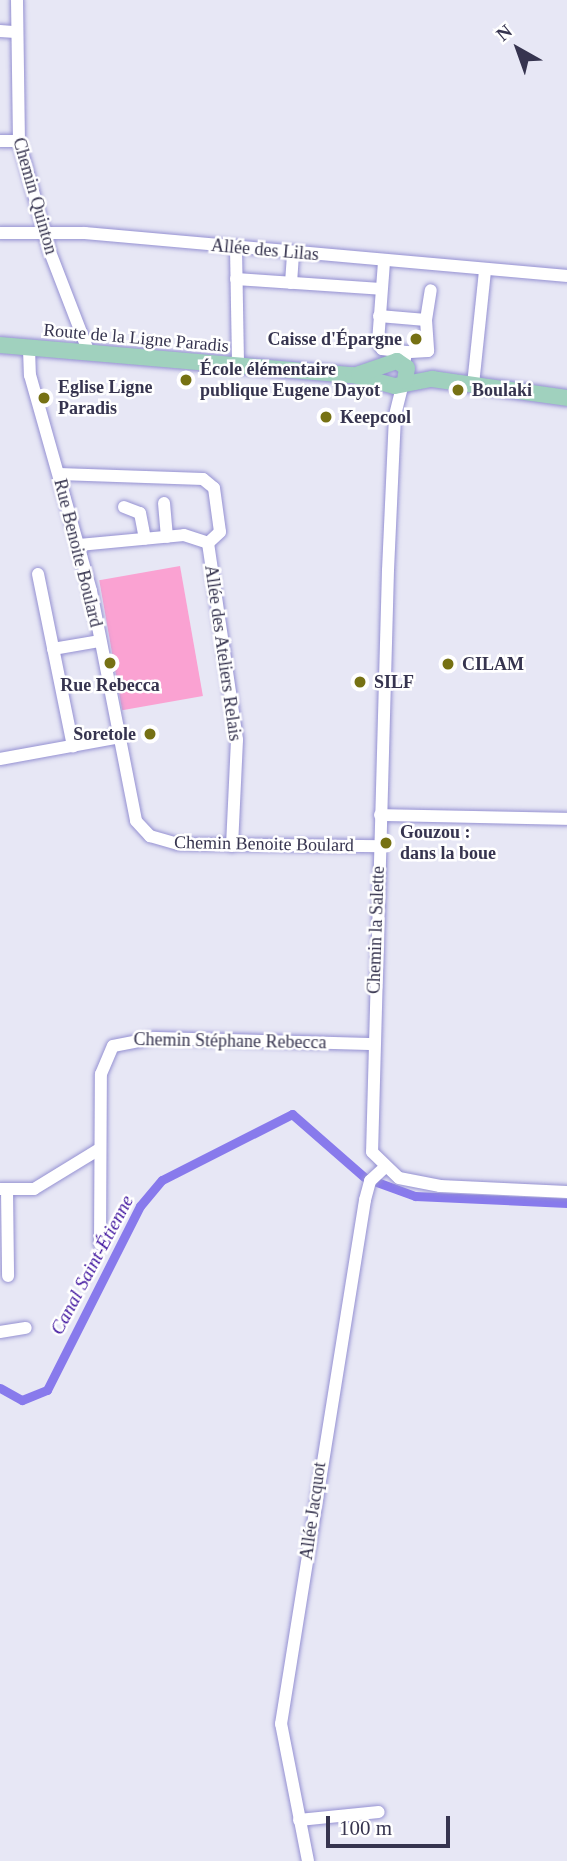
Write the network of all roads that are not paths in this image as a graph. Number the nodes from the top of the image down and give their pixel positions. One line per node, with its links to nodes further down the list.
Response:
1 (17, 0): 3 (street, Chemin Quinton)
2 (0, 31): 3 (street)
3 (16, 32): 5 (street, Chemin Quinton)
4 (0, 141): 5 (street)
5 (19, 141): 7 (street, Chemin Quinton)
6 (0, 233): 7 (street, Allée des Lilas)
7 (45, 235): 8 (street, Allée des Lilas); 21 (street, Chemin Quinton)
8 (236, 248): 9 (street, Allée des Lilas); 13 (street)
9 (293, 253): 10 (street, Allée des Lilas); 14 (street)
10 (384, 262): 11 (street, Allée des Lilas); 15 (street)
11 (485, 270): 12 (street, Allée des Lilas); 24 (street)
12 (567, 276)
13 (236, 279): 14 (street); 22 (street)
14 (291, 283): 15 (street)
15 (381, 289): 17 (street)
16 (431, 290): 18 (street)
17 (379, 316): 18 (street); 23 (street)
18 (426, 320): 23 (street)
19 (0, 345): 20 (main road, Route de la Ligne Paradis)
20 (29, 349): 21 (main road, Route de la Ligne Paradis); 26 (street, Rue Benoite Boulard)
21 (89, 353): 22 (main road, Route de la Ligne Paradis)
22 (238, 366): 23 (main road, Route de la Ligne Paradis)
23 (398, 373): 24 (main road, Route de la Ligne Paradis); 39 (street, Chemin la Salette)
24 (473, 385): 25 (main road, Route de la Ligne Paradis)
25 (567, 398)
26 (59, 474): 31 (street); 32 (street, Rue Benoite Boulard)
27 (164, 503): 29 (street)
28 (124, 507): 30 (street)
29 (167, 537): 30 (street); 31 (street)
30 (145, 539): 32 (street)
31 (208, 543): 43 (street, Allée des Ateliers Relais)
32 (79, 545): 34 (street, Rue Benoite Boulard)
33 (38, 574): 35 (street)
34 (100, 640): 35 (street); 36 (street, Rue Benoite Boulard)
35 (53, 649): 37 (street)
36 (116, 738): 37 (street); 41 (street, Rue Benoite Boulard)
37 (73, 746): 38 (street)
38 (0, 759)
39 (380, 815): 40 (street); 42 (street, Chemin la Salette)
40 (567, 819)
41 (150, 836): 43 (street, Chemin Benoite Boulard)
42 (379, 845): 43 (street, Chemin Benoite Boulard); 44 (street, Chemin la Salette)
43 (232, 846)
44 (372, 1044): 45 (street, Chemin Stéphane Rebecca); 46 (street, Chemin la Salette)
45 (98, 1150): 47 (street); 49 (street, Chemin Stéphane Rebecca)
46 (384, 1168): 48 (street); 54 (street, Allée Jacquot)
47 (4, 1189): 50 (street)
48 (567, 1192)
49 (100, 1244)
50 (8, 1276)
51 (26, 1328): 52 (street)
52 (0, 1332)
53 (379, 1812): 54 (street)
54 (299, 1820): 55 (street, Allée Jacquot)
55 (308, 1861)

